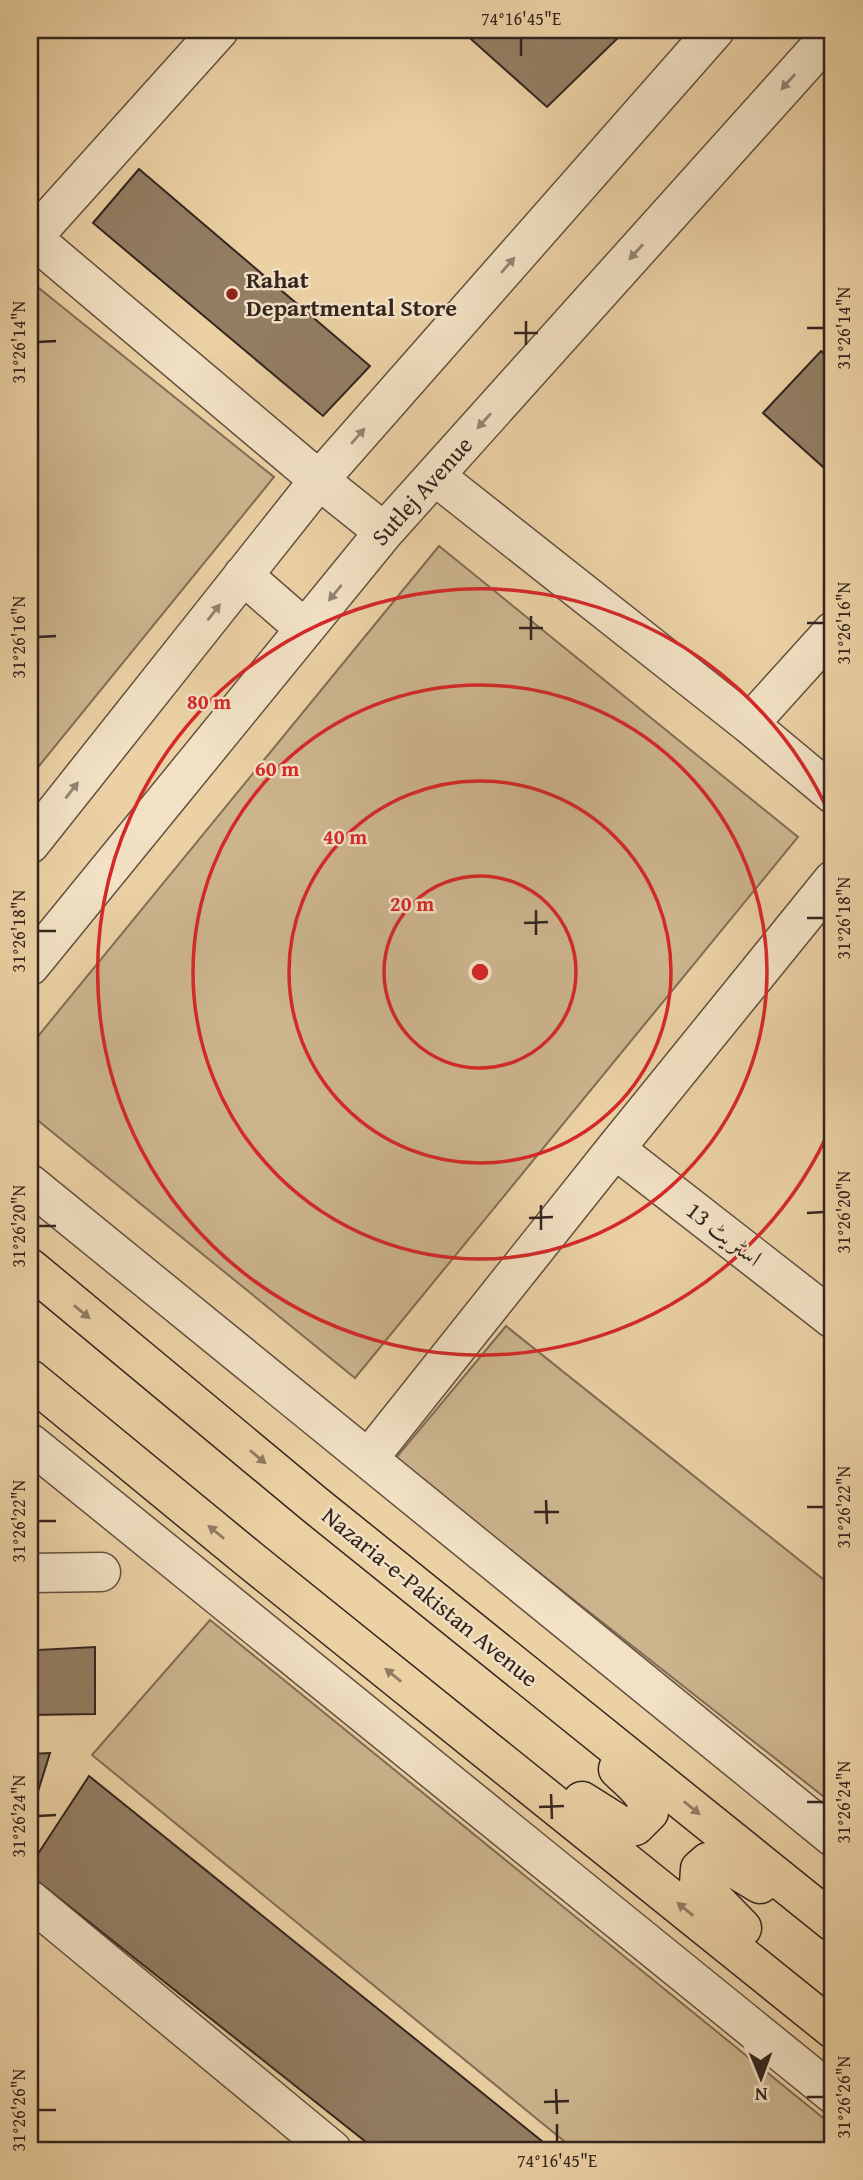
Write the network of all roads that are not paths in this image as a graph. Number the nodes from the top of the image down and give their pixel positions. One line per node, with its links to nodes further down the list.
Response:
1 (219, 30): 4 (street)
2 (715, 30): 6 (street, one-way to 2)
3 (833, 32): 5 (street, Sutlej Avenue, one-way to 5)
4 (31, 237): 6 (street)
5 (435, 476): 7 (street, Sutlej Avenue); 11 (street)
6 (319, 480): 7 (street); 8 (street)
7 (384, 532): 9 (street, Sutlej Avenue, one-way to 9)
8 (243, 575): 9 (street); 13 (street, one-way to 8)
9 (305, 629): 15 (street, Sutlej Avenue)
10 (833, 631): 11 (street)
11 (749, 724): 12 (street)
12 (833, 794)
13 (30, 844)
14 (833, 880): 16 (street)
15 (30, 966)
16 (615, 1149): 19 (street, اسٹریٹ 13); 22 (street)
17 (30, 1184): 22 (street)
18 (30, 1268): 25 (main road, Nazaria-e-Pakistan Avenue, one-way to 25)
19 (833, 1319)
20 (30, 1379): 26 (main road, one-way to 20)
21 (30, 1443): 33 (street)
22 (368, 1459): 27 (street)
23 (101, 1572): 24 (street)
24 (30, 1573)
25 (513, 1664): 26 (main road); 29 (main road, Nazaria-e-Pakistan Avenue, one-way to 29)
26 (439, 1712): 32 (main road, one-way to 26)
27 (833, 1838)
28 (30, 1900): 34 (street)
29 (833, 1922)
30 (833, 1933): 31 (main road)
31 (833, 2012)
32 (833, 2029)
33 (833, 2094)
34 (332, 2150)

